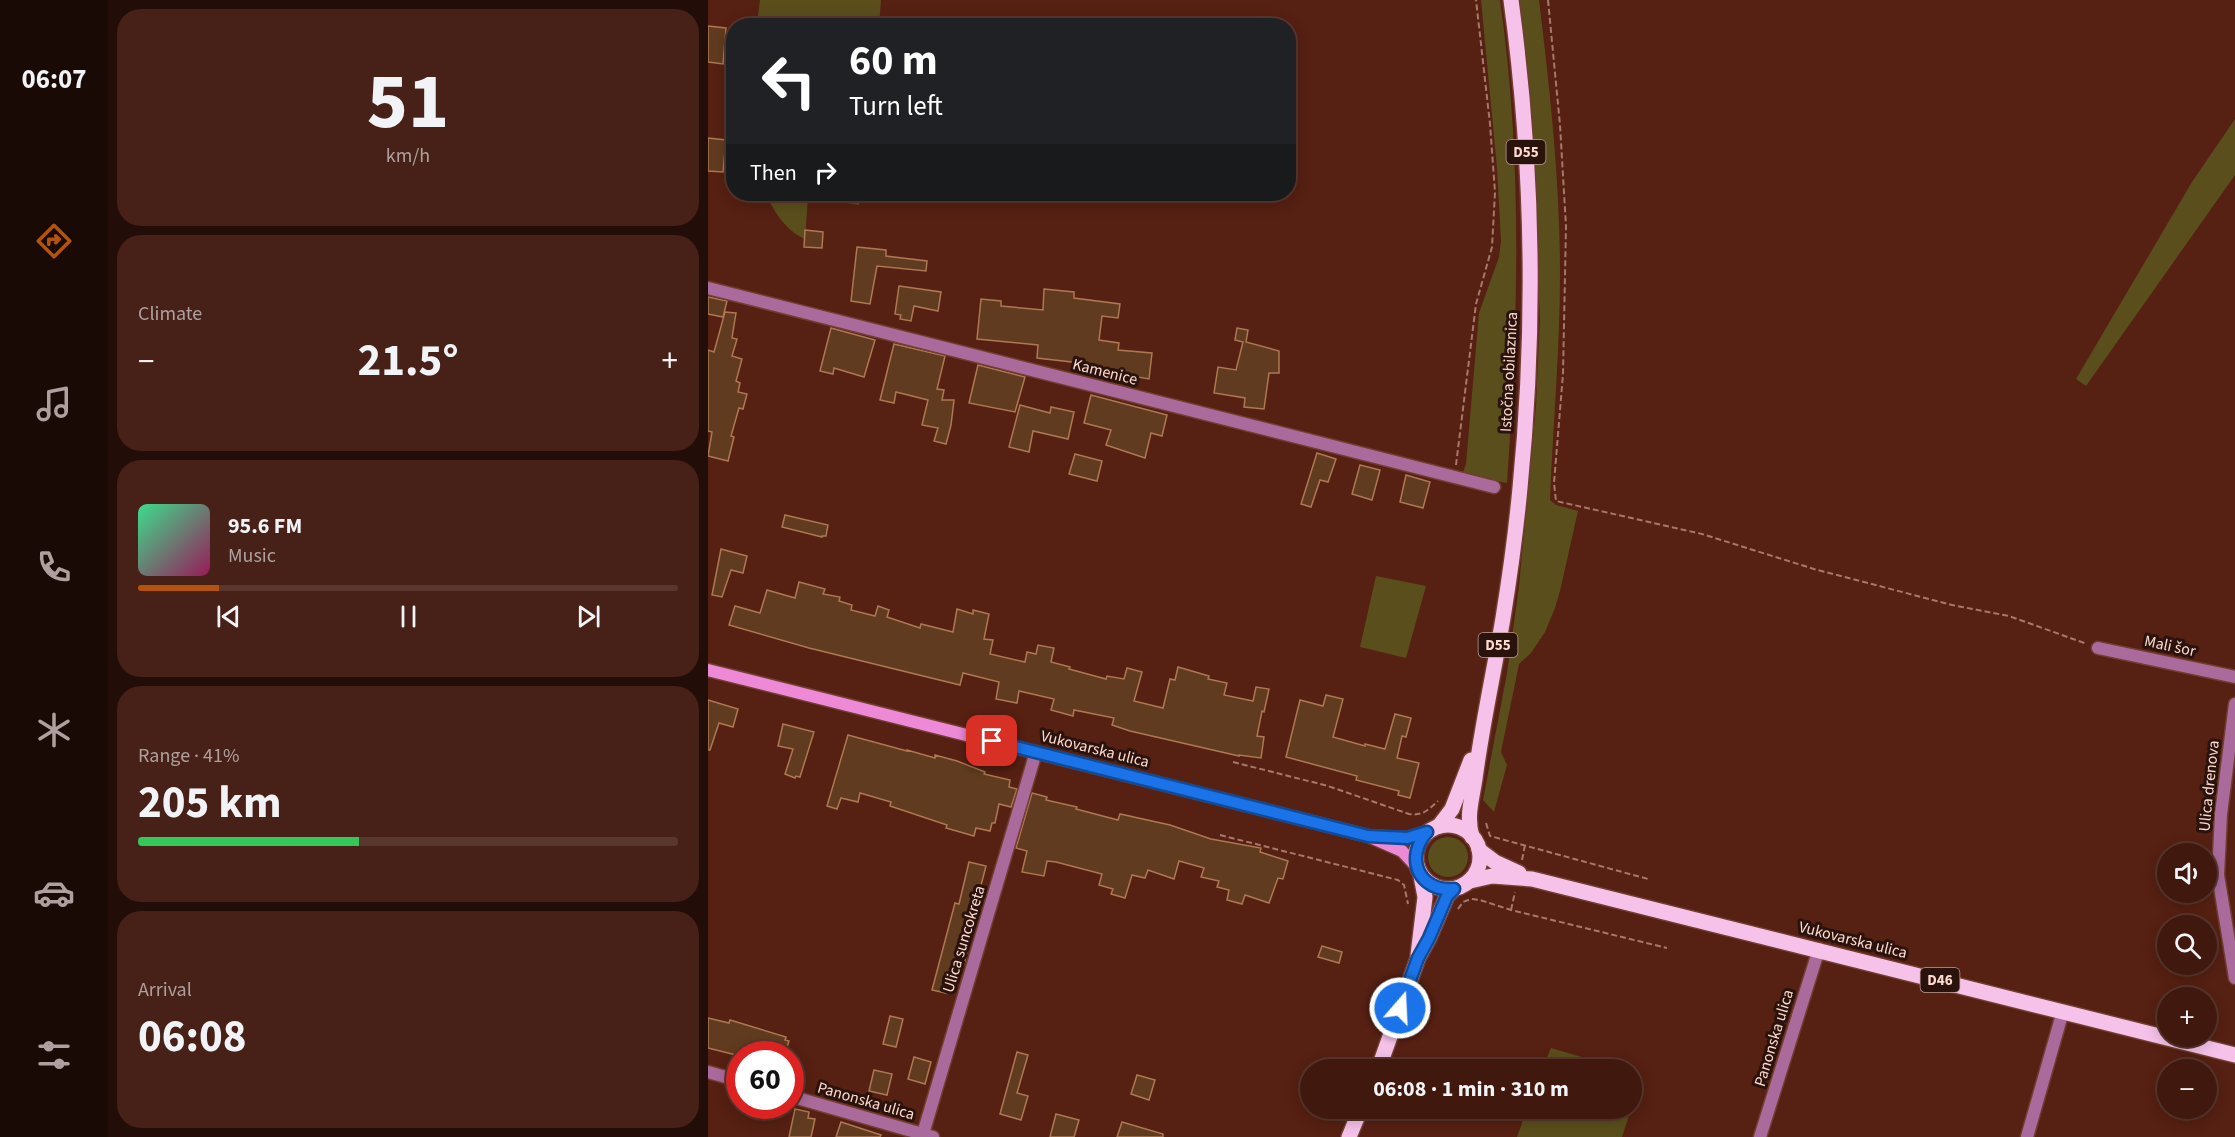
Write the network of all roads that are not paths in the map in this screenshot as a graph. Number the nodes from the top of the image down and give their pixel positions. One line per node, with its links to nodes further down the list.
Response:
1 (1511, 0): 8 (main road, Istočna obilaznica / D55)
2 (708, 288): 3 (street, Kamenice)
3 (1494, 487)
4 (2098, 648): 6 (street, Mali šor)
5 (708, 670): 9 (main road, Vukovarska ulica)
6 (2235, 677)
7 (2235, 704): 10 (street, Ulica drenova)
8 (1479, 743): 11 (main road, Istočna obilaznica / D55); 13 (main road, Istočna obilaznica / D55)
9 (1036, 753): 12 (main road, Vukovarska ulica); 28 (street, Ulica suncokreta)
10 (2231, 767): 20 (street, Ulica drenova)
11 (1433, 829): 12 (main road, Vukovarska ulica); 13 (main road); 14 (main road, D55)
12 (1368, 836): 14 (main road, Vukovarska ulica)
13 (1476, 843): 15 (main road, Vukovarska ulica / D46); 16 (main road, D55)
14 (1419, 872): 17 (main road); 19 (main road, D55)
15 (1532, 879): 16 (main road, Vukovarska ulica / D46); 18 (main road, Vukovarska ulica / D46)
16 (1470, 881): 17 (main road)
17 (1454, 889): 19 (main road, D55)
18 (1819, 949): 21 (main road, Vukovarska ulica / D46); 30 (street, Panonska ulica)
19 (1418, 958): 23 (main road, D55)
20 (2235, 978)
21 (2063, 1011): 22 (main road, Vukovarska ulica / D46); 31 (street)
22 (2234, 1050)
23 (1382, 1059)
24 (708, 1072): 25 (street)
25 (726, 1077)
26 (804, 1100): 28 (street, Panonska ulica)
27 (1356, 1119): 29 (main road)
28 (928, 1136)
29 (1349, 1137)
30 (1760, 1137)
31 (2027, 1137)

